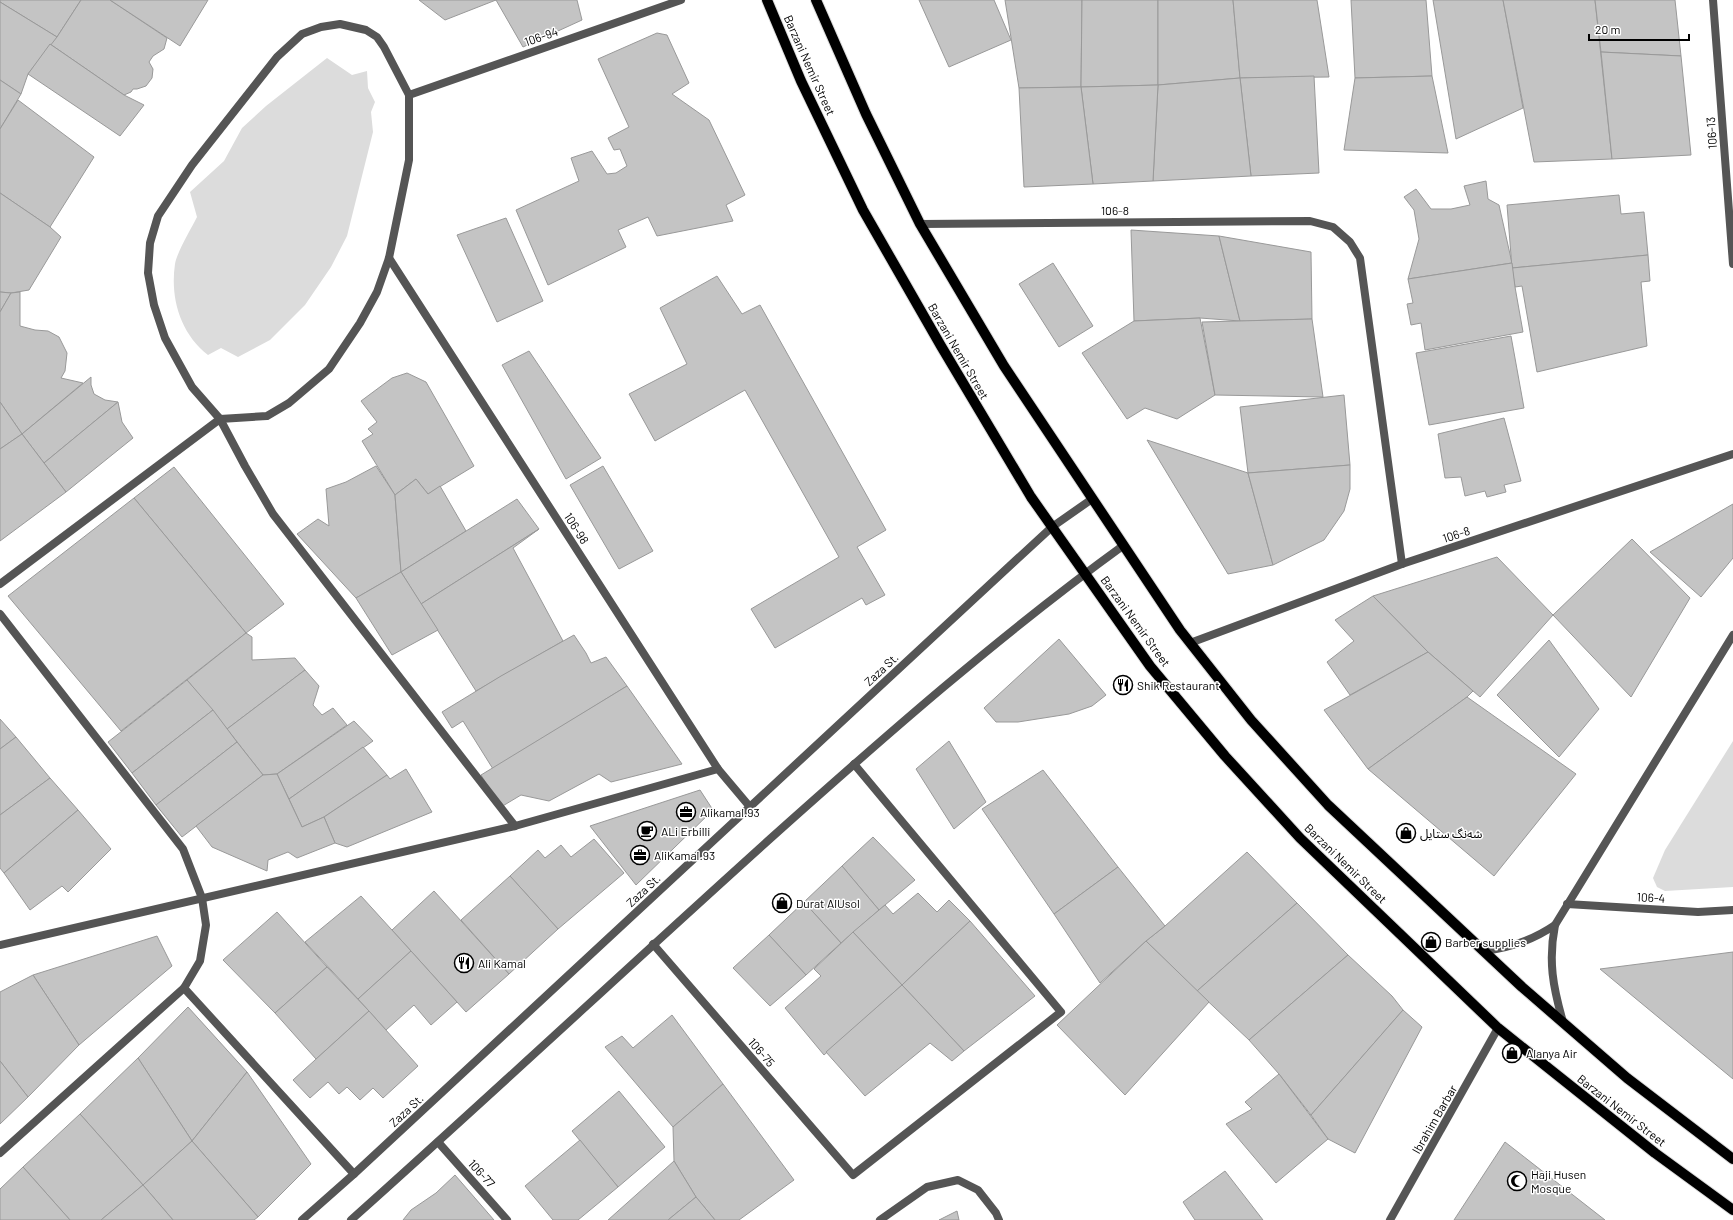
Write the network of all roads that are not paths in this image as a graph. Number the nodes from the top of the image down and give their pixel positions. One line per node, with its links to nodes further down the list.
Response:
1 (680, 0): 5 (street, 106-94)
2 (767, 0): 12 (main road, Barzani Nemir Street)
3 (816, 0): 6 (main road)
4 (1713, 0): 8 (street, 106-13)
5 (408, 95): 7 (street); 9 (street)
6 (920, 224): 11 (main road); 14 (street, 106-8)
7 (389, 258): 9 (street); 21 (street, 106-98)
8 (1733, 264)
9 (220, 419): 16 (street); 23 (street)
10 (1733, 454): 14 (street, 106-8)
11 (1092, 499): 12 (street, Zaza St.); 13 (main road)
12 (1052, 527): 15 (main road, Barzani Nemir Street); 22 (street, Zaza St.)
13 (1124, 545): 15 (street); 19 (main road)
14 (1402, 564): 19 (street, 106-8)
15 (1086, 573): 20 (street); 33 (main road, Barzani Nemir Street)
16 (0, 584)
17 (0, 614): 24 (street)
18 (1733, 635): 25 (street)
19 (1190, 643): 30 (main road)
20 (854, 764): 28 (street); 28 (street, 106-75)
21 (718, 769): 22 (street, 106-98); 23 (street)
22 (750, 807): 37 (street, Zaza St.)
23 (515, 826): 24 (street)
24 (202, 898): 29 (street); 31 (street)
25 (1567, 904): 26 (street, 106-4); 27 (street)
26 (1733, 910)
27 (1555, 925): 30 (street); 32 (street)
28 (653, 944): 34 (street)
29 (0, 945)
30 (1484, 951): 32 (main road)
31 (184, 988): 35 (street); 37 (street)
32 (1563, 1022): 36 (main road)
33 (1498, 1028): 38 (main road, Barzani Nemir Street); 44 (street, Ibrahim Barbar)
34 (438, 1142): 40 (street); 41 (street, 106-77)
35 (0, 1153)
36 (1733, 1159)
37 (354, 1174): 39 (street, Zaza St.)
38 (1733, 1210)
39 (302, 1220)
40 (351, 1220)
41 (507, 1220)
42 (880, 1220): 43 (street)
43 (999, 1220)
44 (1390, 1220)

